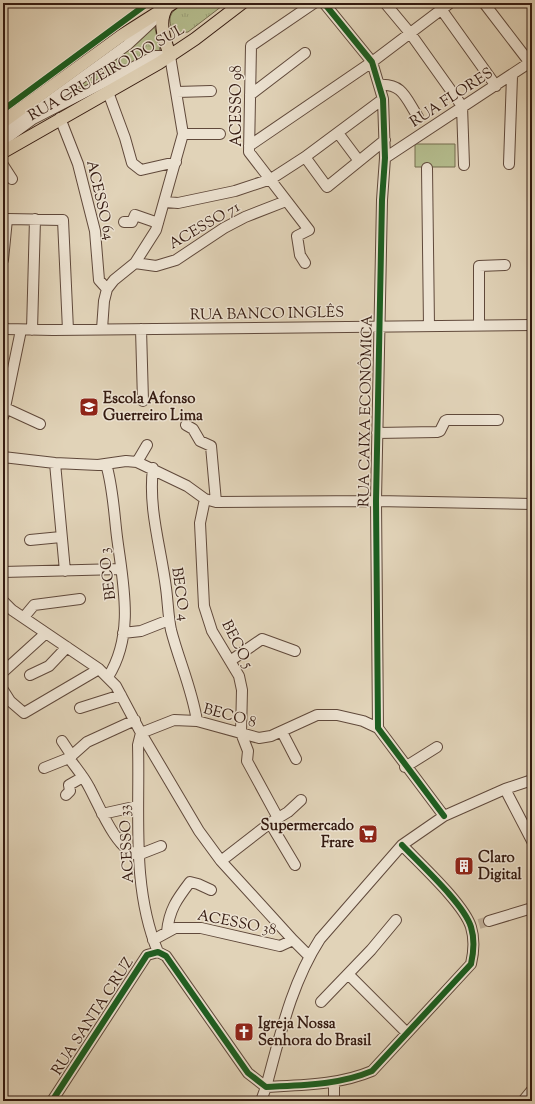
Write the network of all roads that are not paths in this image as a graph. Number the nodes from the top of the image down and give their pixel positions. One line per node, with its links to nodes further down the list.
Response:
1 (242, 3): 11 (main road, RUA CRUZEIRO DO SUL)
2 (314, 3): 20 (street, ACESSO 98)
3 (324, 3): 12 (street, RUA CAIXA ECONÔMICA)
4 (385, 3): 9 (street)
5 (450, 3): 8 (street)
6 (484, 3): 13 (street)
7 (170, 5): 11 (main road); 25 (main road, RUA CRUZEIRO DO SUL); 26 (street)
8 (441, 10): 9 (street); 16 (street)
9 (410, 33): 12 (street); 22 (street)
10 (305, 53): 20 (street)
11 (170, 56): 18 (main road, RUA CRUZEIRO DO SUL); 19 (street); 31 (street)
12 (372, 62): 15 (street, RUA CAIXA ECONÔMICA); 32 (street)
13 (531, 62): 14 (street, RUA FLORES)
14 (512, 76): 16 (street, RUA FLORES); 38 (street)
15 (379, 85): 21 (street, RUA CAIXA ECONÔMICA); 23 (street)
16 (496, 86): 22 (street, RUA FLORES)
17 (211, 91): 19 (street)
18 (108, 92): 24 (main road, RUA CRUZEIRO DO SUL); 37 (street)
19 (177, 92): 28 (street)
20 (250, 95): 32 (street, ACESSO 98)
21 (383, 99): 27 (street); 30 (street, RUA CAIXA ECONÔMICA)
22 (462, 106): 35 (street, RUA FLORES); 40 (street)
23 (418, 117)
24 (60, 118): 33 (main road, RUA CRUZEIRO DO SUL); 53 (street, ACESSO 64)
25 (3, 122)
26 (3, 131)
27 (338, 132): 34 (street); 36 (street)
28 (183, 134): 29 (street); 37 (street)
29 (220, 134)
30 (385, 140): 35 (street, RUA CAIXA ECONÔMICA); 36 (street)
31 (3, 141)
32 (249, 146): 43 (street, ACESSO 98)
33 (3, 152)
34 (305, 157): 36 (street); 43 (street)
35 (385, 158): 55 (street, RUA CAIXA ECONÔMICA)
36 (359, 161)
37 (176, 162): 45 (street)
38 (509, 164)
39 (3, 165): 42 (street)
40 (464, 165)
41 (427, 168): 56 (street)
42 (12, 179)
43 (271, 179): 44 (street, ACESSO 98); 45 (street)
44 (286, 201): 50 (street, ACESSO 71); 51 (street, ACESSO 98)
45 (165, 202): 48 (street)
46 (35, 219): 49 (street); 62 (street); 63 (street)
47 (124, 222): 48 (street)
48 (158, 223): 50 (street)
49 (3, 260)
50 (135, 263): 53 (street)
51 (305, 263)
52 (505, 265): 57 (street)
53 (107, 289): 59 (street)
54 (532, 325): 57 (street, RUA BANCO INGLÊS)
55 (380, 326): 56 (street, RUA BANCO INGLÊS); 60 (street, RUA BANCO INGLÊS); 69 (street, RUA CAIXA ECONÔMICA)
56 (429, 326): 57 (street, RUA BANCO INGLÊS)
57 (479, 326)
58 (4, 329): 61 (street, RUA BANCO INGLÊS)
59 (102, 329): 60 (street, RUA BANCO INGLÊS); 63 (street, RUA BANCO INGLÊS)
60 (141, 329): 64 (street)
61 (21, 330): 62 (street, RUA BANCO INGLÊS); 65 (street)
62 (32, 330): 63 (street, RUA BANCO INGLÊS)
63 (68, 330)
64 (143, 401)
65 (4, 411): 67 (street)
66 (498, 420): 69 (street)
67 (40, 424)
68 (186, 425): 78 (street)
69 (377, 433): 77 (street, RUA CAIXA ECONÔMICA)
70 (147, 445): 72 (street)
71 (3, 458): 73 (street)
72 (137, 462): 74 (street); 75 (street)
73 (55, 463): 74 (street); 80 (street)
74 (106, 464): 82 (street, BECO 3)
75 (152, 468): 76 (street); 88 (street, BECO 4)
76 (205, 499): 78 (street); 93 (street, BECO 5)
77 (376, 501): 78 (street); 79 (street); 103 (street, RUA CAIXA ECONÔMICA)
78 (216, 502)
79 (532, 504)
80 (62, 537): 81 (street); 83 (street)
81 (30, 540)
82 (121, 569): 83 (street); 90 (street, BECO 3)
83 (65, 571): 84 (street)
84 (3, 572)
85 (80, 599): 87 (street)
86 (3, 601): 87 (street)
87 (24, 617): 89 (street)
88 (169, 620): 90 (street); 102 (street, BECO 4)
89 (46, 633): 91 (street); 95 (street)
90 (123, 633): 97 (street, BECO 3)
91 (67, 647): 94 (street); 96 (street)
92 (294, 651): 93 (street)
93 (230, 660): 106 (street, BECO 5)
94 (99, 669): 97 (street); 98 (street)
95 (3, 672)
96 (30, 675)
97 (108, 677): 99 (street)
98 (3, 690)
99 (121, 695): 100 (street); 101 (street)
100 (80, 708)
101 (135, 720): 104 (street); 109 (street)
102 (197, 721): 104 (street, BECO 8); 106 (street, BECO 8)
103 (378, 728): 105 (street, BECO 8); 111 (street)
104 (141, 732): 118 (street, ACESSO 33); 126 (street)
105 (282, 732): 106 (street, BECO 8); 110 (street)
106 (241, 733): 121 (street, BECO 5)
107 (62, 741): 109 (street)
108 (437, 747): 111 (street)
109 (71, 757): 112 (street); 113 (street)
110 (296, 759)
111 (405, 767): 120 (street)
112 (44, 768)
113 (83, 777): 116 (street); 119 (street)
114 (532, 780): 115 (street)
115 (505, 789): 120 (street); 122 (street)
116 (66, 795)
117 (301, 800): 121 (street)
118 (138, 806): 119 (street); 125 (street, ACESSO 33)
119 (102, 814): 125 (street)
120 (444, 816): 123 (street)
121 (274, 821): 126 (street); 127 (street, BECO 5)
122 (532, 841)
123 (402, 845): 131 (street); 136 (street)
124 (161, 846): 125 (street)
125 (138, 855): 133 (street, ACESSO 33)
126 (221, 861): 134 (street)
127 (295, 865)
128 (210, 890): 132 (street)
129 (532, 908): 131 (street)
130 (396, 920): 137 (street)
131 (480, 924): 139 (street)
132 (167, 932): 133 (street, ACESSO 38); 134 (street, ACESSO 38)
133 (153, 940): 135 (street, ACESSO 33)
134 (293, 940): 136 (street)
135 (158, 952): 141 (street); 143 (street, RUA SANTA CRUZ)
136 (309, 956): 141 (street)
137 (348, 974): 138 (street); 139 (street)
138 (321, 1002)
139 (406, 1033): 140 (street)
140 (334, 1082): 141 (street); 145 (street)
141 (266, 1087): 144 (street)
142 (532, 1090): 146 (street)
143 (52, 1101)
144 (261, 1101)
145 (334, 1101)
146 (523, 1101)

